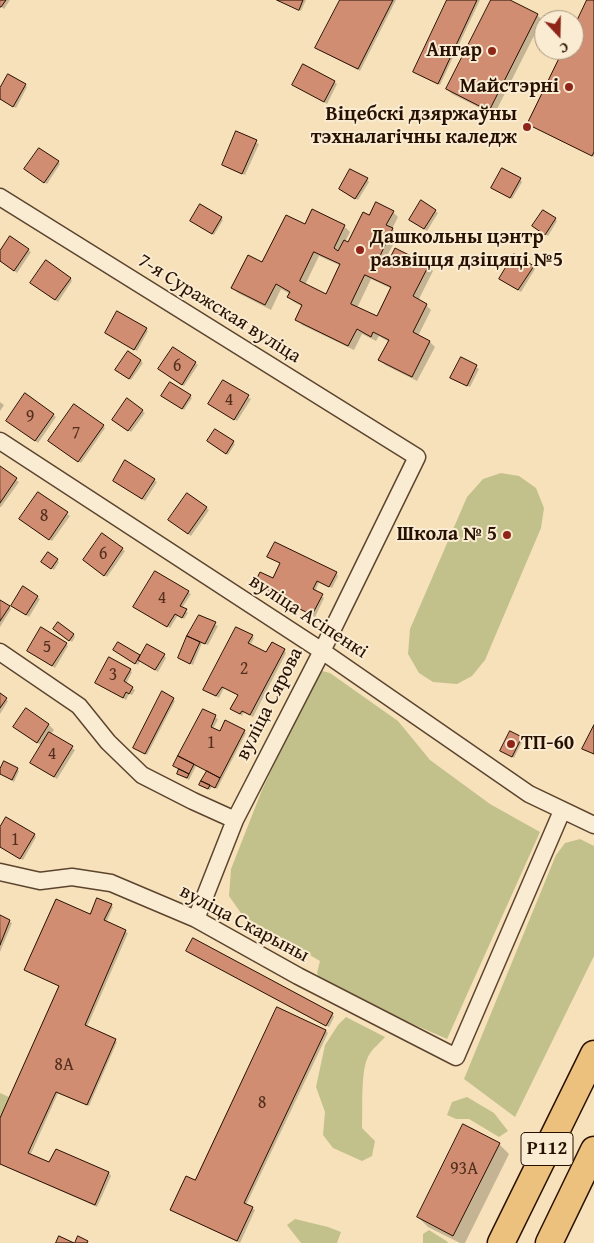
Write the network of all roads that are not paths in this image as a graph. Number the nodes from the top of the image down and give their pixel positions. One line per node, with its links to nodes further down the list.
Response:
1 (0, 197): 3 (street, 7-я Суражская вуліца)
2 (0, 441): 4 (street, вуліца Асіпенкі)
3 (416, 457): 4 (street, вуліца Сярова)
4 (322, 651): 6 (street, вуліца Асіпенкі); 7 (street, вуліца Сярова)
5 (0, 652): 7 (street)
6 (562, 810): 8 (street, вуліца Асіпенкі); 10 (street, вуліца Скарыны)
7 (235, 820): 10 (street, вуліца Сярова)
8 (594, 825)
9 (0, 872): 10 (street, вуліца Скарыны)
10 (196, 919)
11 (594, 1054): 13 (main road, Р112)
12 (594, 1150): 14 (main road, Р112)
13 (526, 1191): 14 (main road); 15 (main road, Р112)
14 (564, 1209): 16 (main road, Р112)
15 (501, 1243)
16 (549, 1243)

